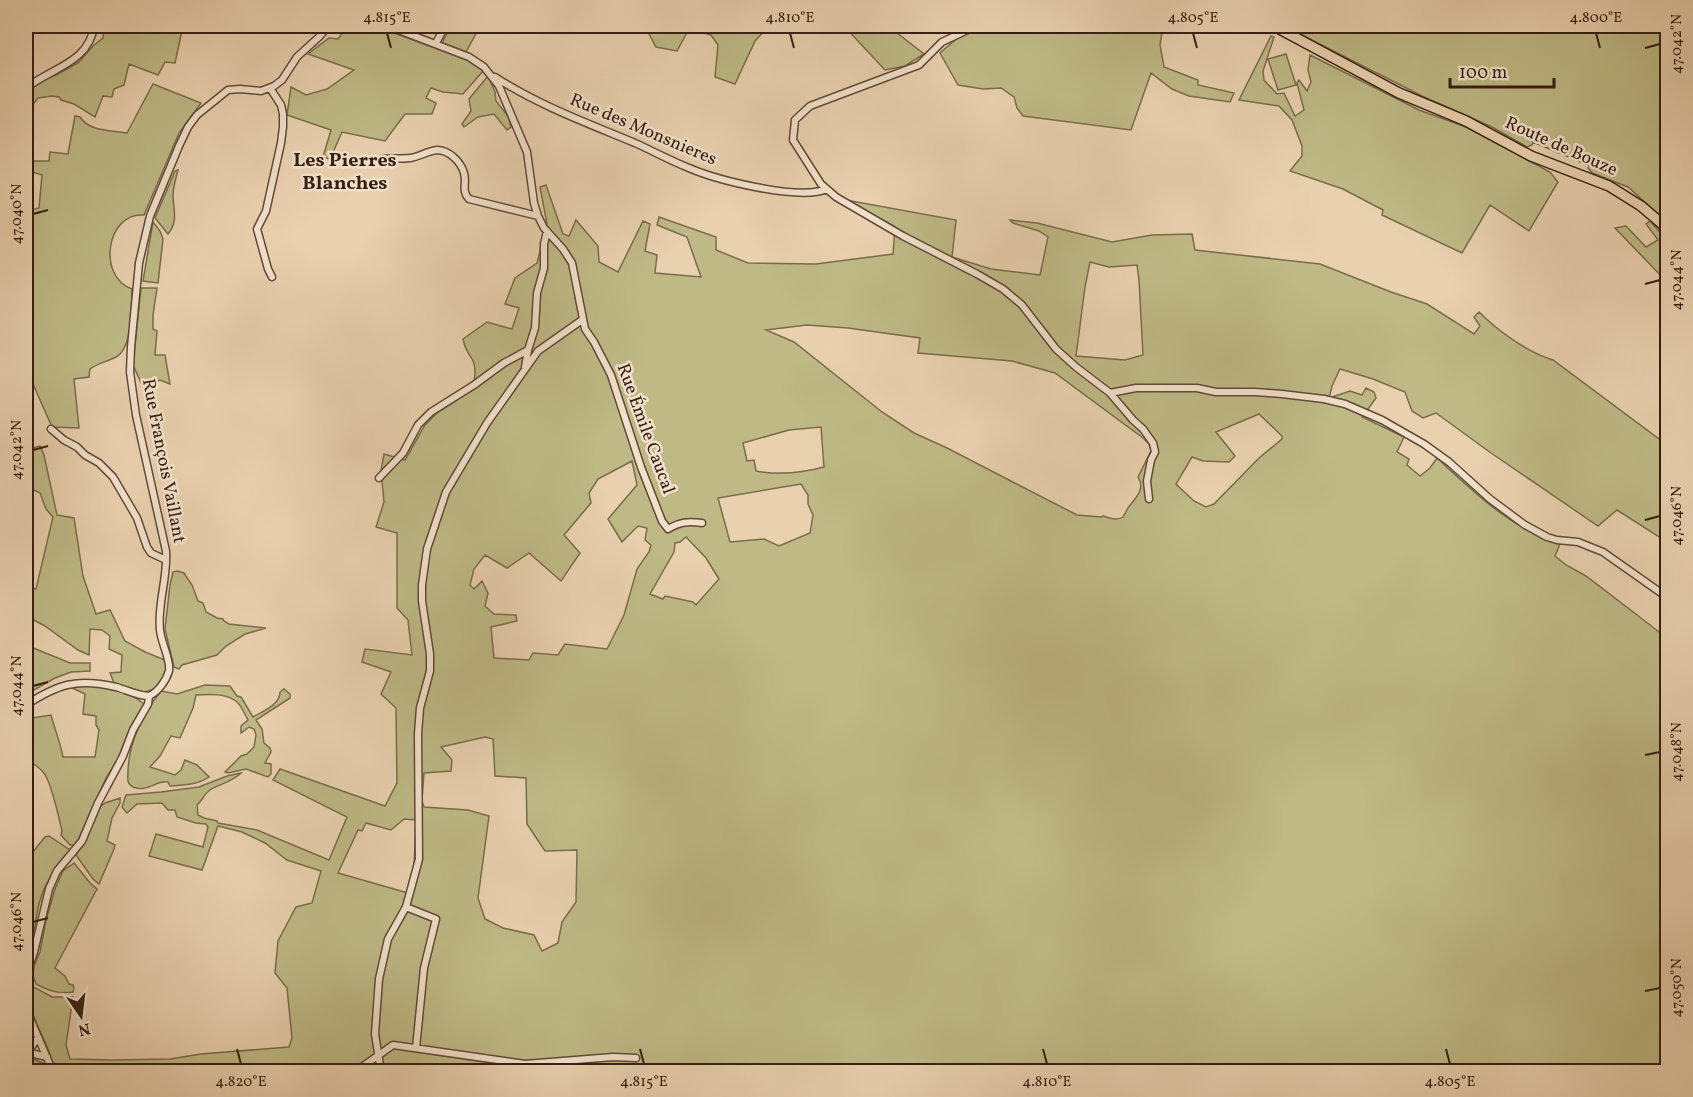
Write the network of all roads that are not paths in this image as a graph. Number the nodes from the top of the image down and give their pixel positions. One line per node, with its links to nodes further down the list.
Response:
1 (94, 26): 9 (street)
2 (328, 26): 10 (street)
3 (388, 26): 7 (street, Rue des Monsnieres)
4 (445, 26): 7 (street)
5 (976, 26): 12 (street)
6 (1274, 26): 14 (main road, Route de Bouze)
7 (436, 44): 8 (street, Rue des Monsnieres)
8 (490, 74): 12 (street, Rue des Monsnieres); 13 (street)
9 (26, 88)
10 (270, 88): 16 (street); 25 (street, Rue François Vaillant)
11 (381, 159): 13 (street)
12 (827, 189): 20 (street)
13 (538, 216): 15 (street)
14 (1668, 229)
15 (547, 231): 17 (street, Rue Émile Caucal); 18 (street)
16 (272, 277)
17 (582, 320): 19 (street); 24 (street, Rue Émile Caucal)
18 (528, 351): 19 (street); 22 (street)
19 (524, 371): 29 (street)
20 (1110, 393): 23 (street); 26 (street)
21 (51, 429): 25 (street)
22 (379, 478)
23 (1149, 499)
24 (702, 523)
25 (166, 560): 27 (street, Rue François Vaillant)
26 (1664, 595)
27 (149, 696): 28 (street); 30 (street, Rue François Vaillant)
28 (26, 705)
29 (406, 907): 33 (street); 35 (street)
30 (26, 976)
31 (26, 1009): 32 (street)
32 (38, 1038): 34 (street); 37 (street)
33 (416, 1048): 35 (street); 36 (street)
34 (26, 1051): 37 (street)
35 (378, 1055): 39 (street); 40 (street)
36 (636, 1058)
37 (48, 1059): 38 (street)
38 (53, 1071)
39 (355, 1071)
40 (381, 1071)

